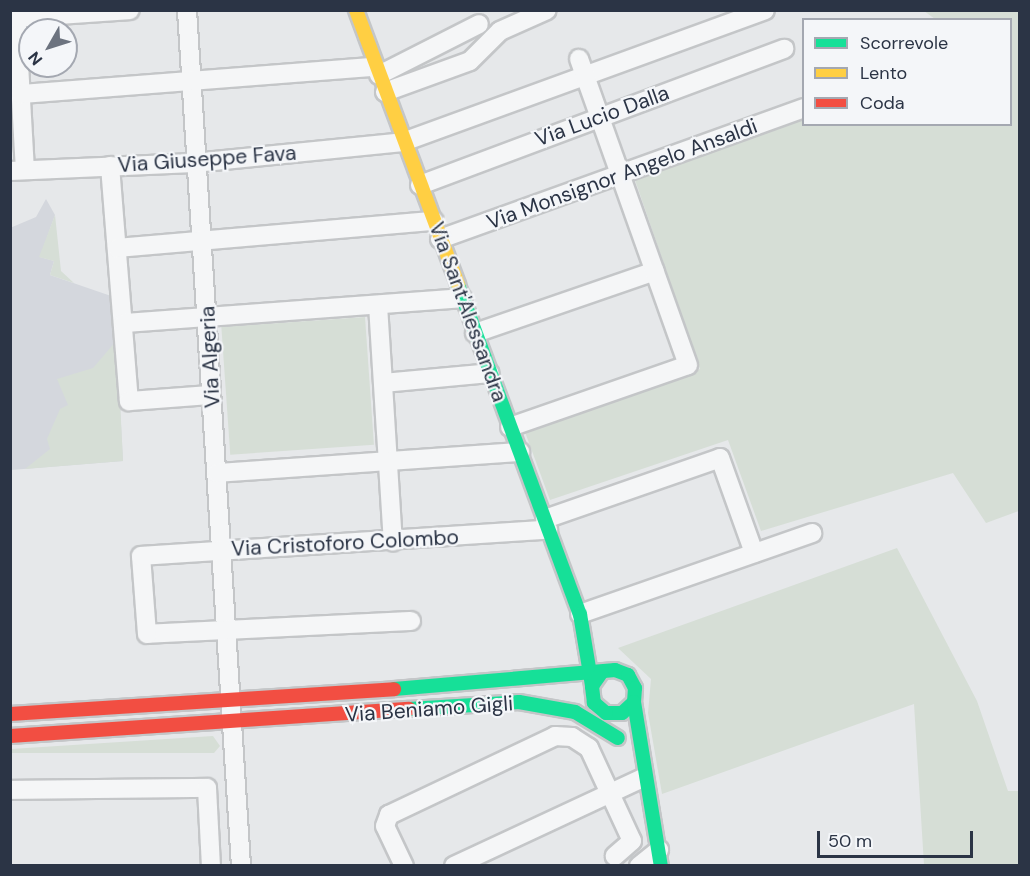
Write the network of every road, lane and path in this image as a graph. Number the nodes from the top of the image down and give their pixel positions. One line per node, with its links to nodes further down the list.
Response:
1 (130, 10): 6 (street)
2 (186, 10): 12 (street, Via Algeria)
3 (356, 10): 10 (street, Via Sant'Alessandra)
4 (547, 10): 10 (street)
5 (765, 10): 11 (street, Via Giuseppe Fava)
6 (16, 14): 13 (street)
7 (479, 24): 10 (street)
8 (784, 49): 15 (street, Via Lucio Dalla)
9 (579, 59): 11 (street)
10 (380, 78): 12 (street); 16 (street, Via Sant'Alessandra)
11 (586, 78): 15 (street); 16 (street, Via Giuseppe Fava)
12 (190, 80): 13 (street); 17 (street, Via Algeria)
13 (21, 94): 19 (street)
14 (802, 109): 20 (street, Via Monsignor Angelo Ansaldi)
15 (600, 116): 20 (street); 21 (street, Via Lucio Dalla)
16 (403, 142): 17 (street, Via Giuseppe Fava); 21 (street, Via Sant'Alessandra)
17 (194, 163): 18 (street, Via Giuseppe Fava); 23 (street, Via Algeria)
18 (110, 166): 19 (street, Via Giuseppe Fava); 25 (street)
19 (18, 171)
20 (621, 173): 24 (street, Via Monsignor Angelo Ansaldi); 26 (street)
21 (420, 185): 22 (street, Via Sant'Alessandra)
22 (434, 221): 23 (street); 24 (street, Via Sant'Alessandra)
23 (201, 239): 25 (street); 29 (street, Via Algeria)
24 (440, 239): 27 (street, Via Sant'Alessandra)
25 (117, 248): 30 (street)
26 (655, 271): 31 (street); 35 (street)
27 (462, 298): 28 (street); 31 (street, Via Sant'Alessandra)
28 (378, 305): 29 (street); 33 (street)
29 (209, 315): 30 (street); 34 (street, Via Algeria)
30 (124, 323): 34 (street)
31 (476, 333): 32 (street, Via Sant'Alessandra)
32 (490, 373): 33 (street); 35 (street, Via Sant'Alessandra)
33 (383, 383): 37 (street)
34 (211, 395): 38 (street, Via Algeria)
35 (510, 427): 36 (street, Via Sant'Alessandra)
36 (520, 452): 37 (street); 39 (street, Via Sant'Alessandra)
37 (388, 461): 38 (street); 41 (street)
38 (217, 473): 42 (street, Via Algeria)
39 (547, 525): 41 (street, Via Cristoforo Colombo); 43 (street, Via Cristoforo Colombo); 44 (street, Via Sant'Alessandra)
40 (812, 533): 43 (street)
41 (393, 542): 42 (street, Via Cristoforo Colombo)
42 (224, 550): 46 (street, Via Algeria); 46 (street, Via Cristoforo Colombo)
43 (754, 553): 44 (street)
44 (580, 614): 47 (street, Via Sant'Alessandra)
45 (411, 621): 46 (street)
46 (225, 630): 53 (street, Via Algeria)
47 (597, 647): 48 (street); 49 (street); 50 (street)
48 (622, 671): 50 (street); 52 (street)
49 (564, 678): 50 (street, Via Beniamo Gigli); 53 (street, Via Beniamo Gigli)
50 (594, 682): 51 (street); 54 (street)
51 (519, 702): 56 (street, Via Beniamo Gigli); 58 (street, Via Beniamo Gigli)
52 (634, 702): 54 (street); 59 (street)
53 (231, 703): 55 (street, Via Beniamo Gigli); 56 (street, Via Algeria)
54 (599, 710): 58 (street)
55 (10, 714)
56 (232, 722): 57 (street, Via Beniamo Gigli); 65 (street, Via Algeria)
57 (10, 736)
58 (618, 738): 59 (street)
59 (643, 778): 61 (street); 63 (street)
60 (10, 790): 64 (street)
61 (609, 794): 62 (street); 66 (street); 67 (street)
62 (615, 856)
63 (660, 858): 68 (street)
64 (211, 866)
65 (242, 866)
66 (404, 866)
67 (454, 866)
68 (639, 866)

